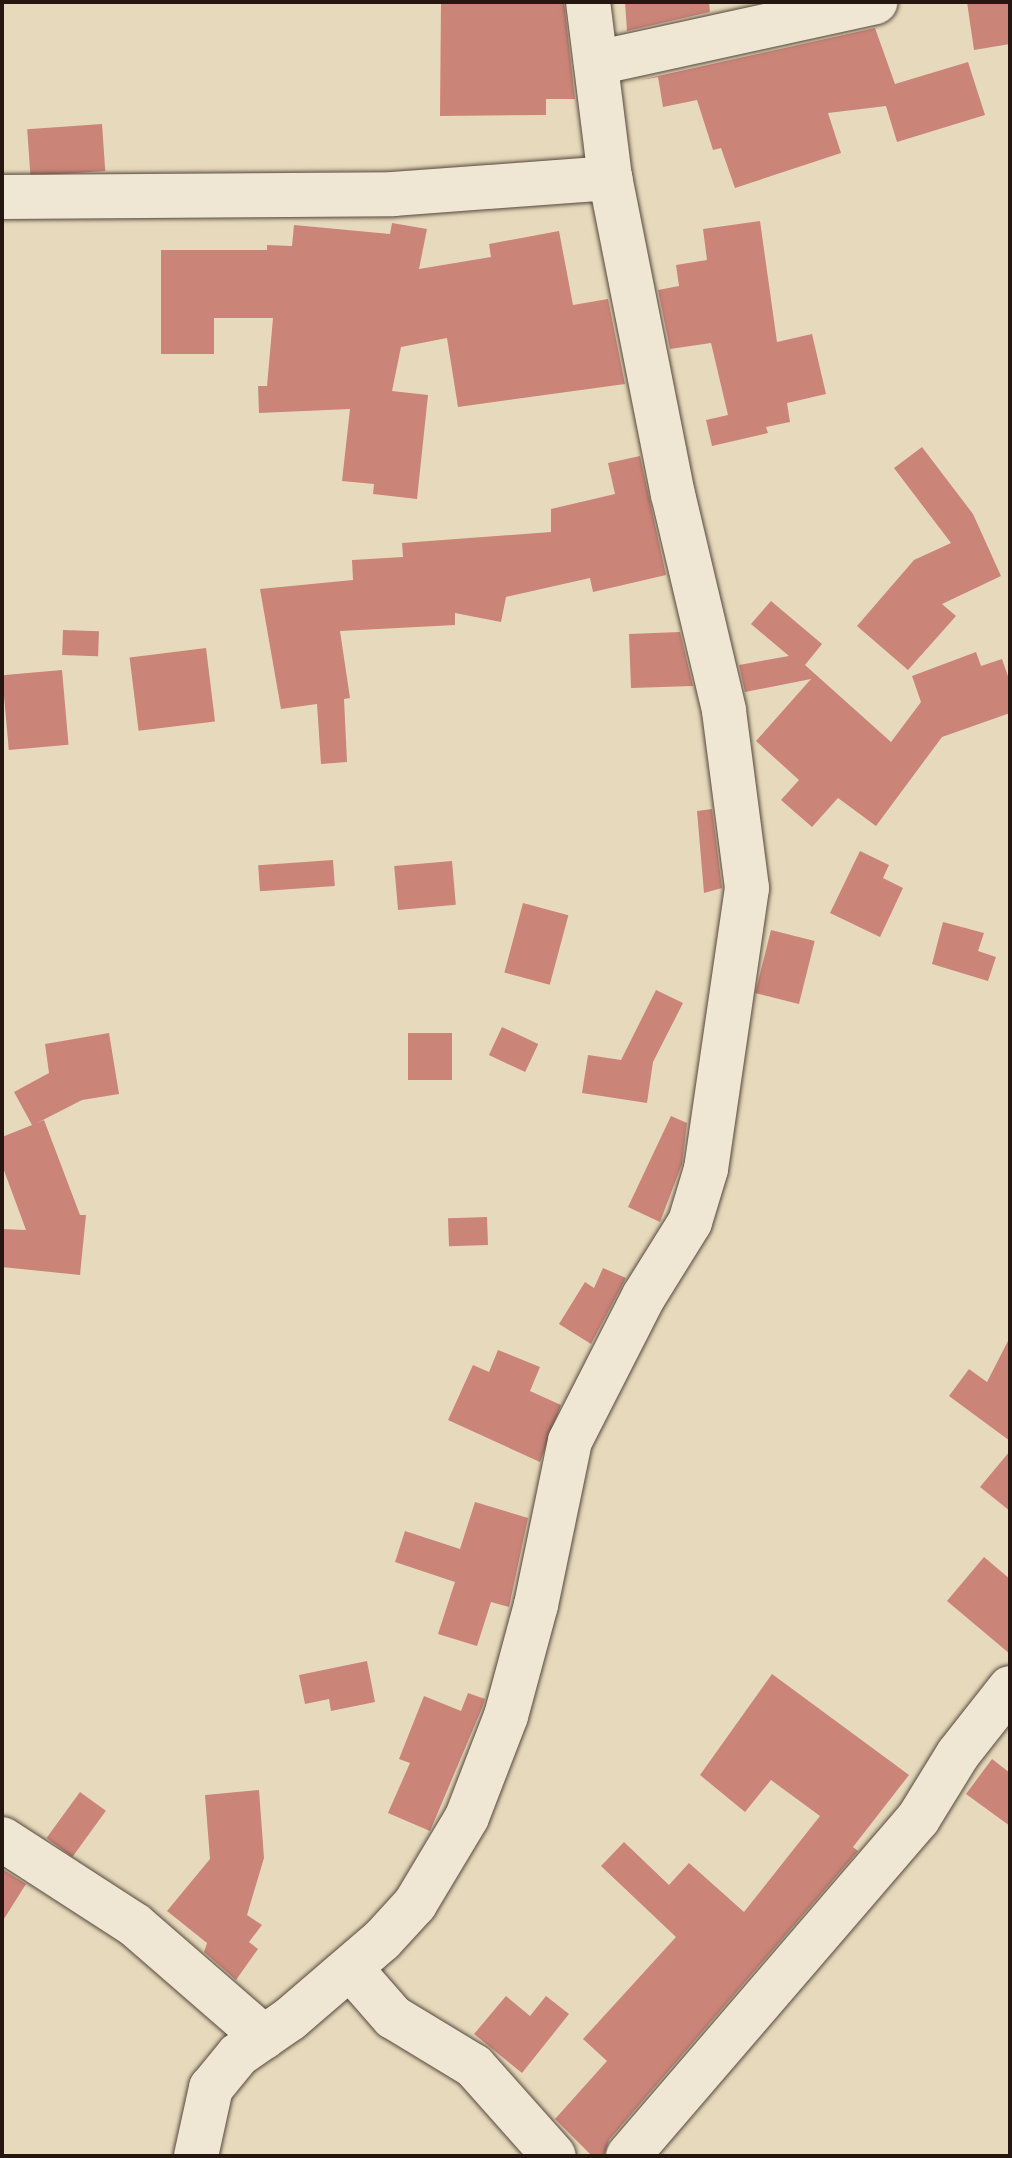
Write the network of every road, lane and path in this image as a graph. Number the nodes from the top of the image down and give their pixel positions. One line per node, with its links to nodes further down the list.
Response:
1 (588, 2): 3 (street)
2 (875, 2): 3 (street)
3 (596, 63): 4 (street)
4 (610, 178): 5 (street); 8 (street)
5 (2, 197)
6 (1010, 1688): 12 (street)
7 (2, 1839): 9 (street)
8 (351, 1969): 9 (street); 11 (street)
9 (264, 2037): 10 (street)
10 (196, 2156)
11 (554, 2156)
12 (628, 2156)

